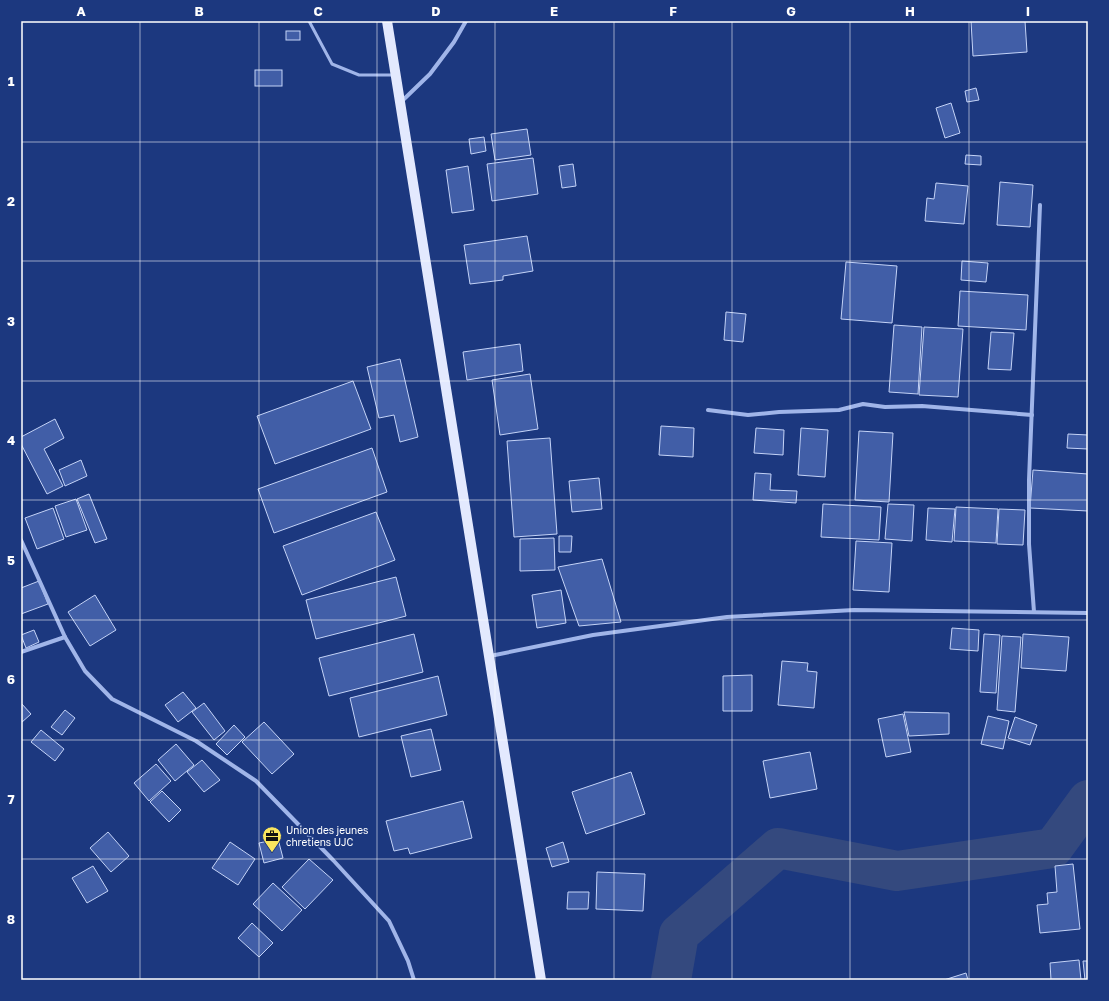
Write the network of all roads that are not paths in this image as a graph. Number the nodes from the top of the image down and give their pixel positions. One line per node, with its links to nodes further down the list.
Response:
1 (309, 21): 4 (lane)
2 (387, 21): 4 (main road)
3 (466, 21): 5 (street)
4 (396, 75): 5 (main road)
5 (400, 103): 14 (main road)
6 (1040, 205): 8 (street)
7 (708, 410): 8 (street)
8 (1032, 415): 10 (street)
9 (21, 540): 12 (street)
10 (1034, 612): 11 (street); 14 (street)
11 (1088, 613)
12 (65, 637): 13 (street); 15 (street)
13 (21, 652)
14 (488, 656): 16 (main road)
15 (414, 980)
16 (541, 980)

